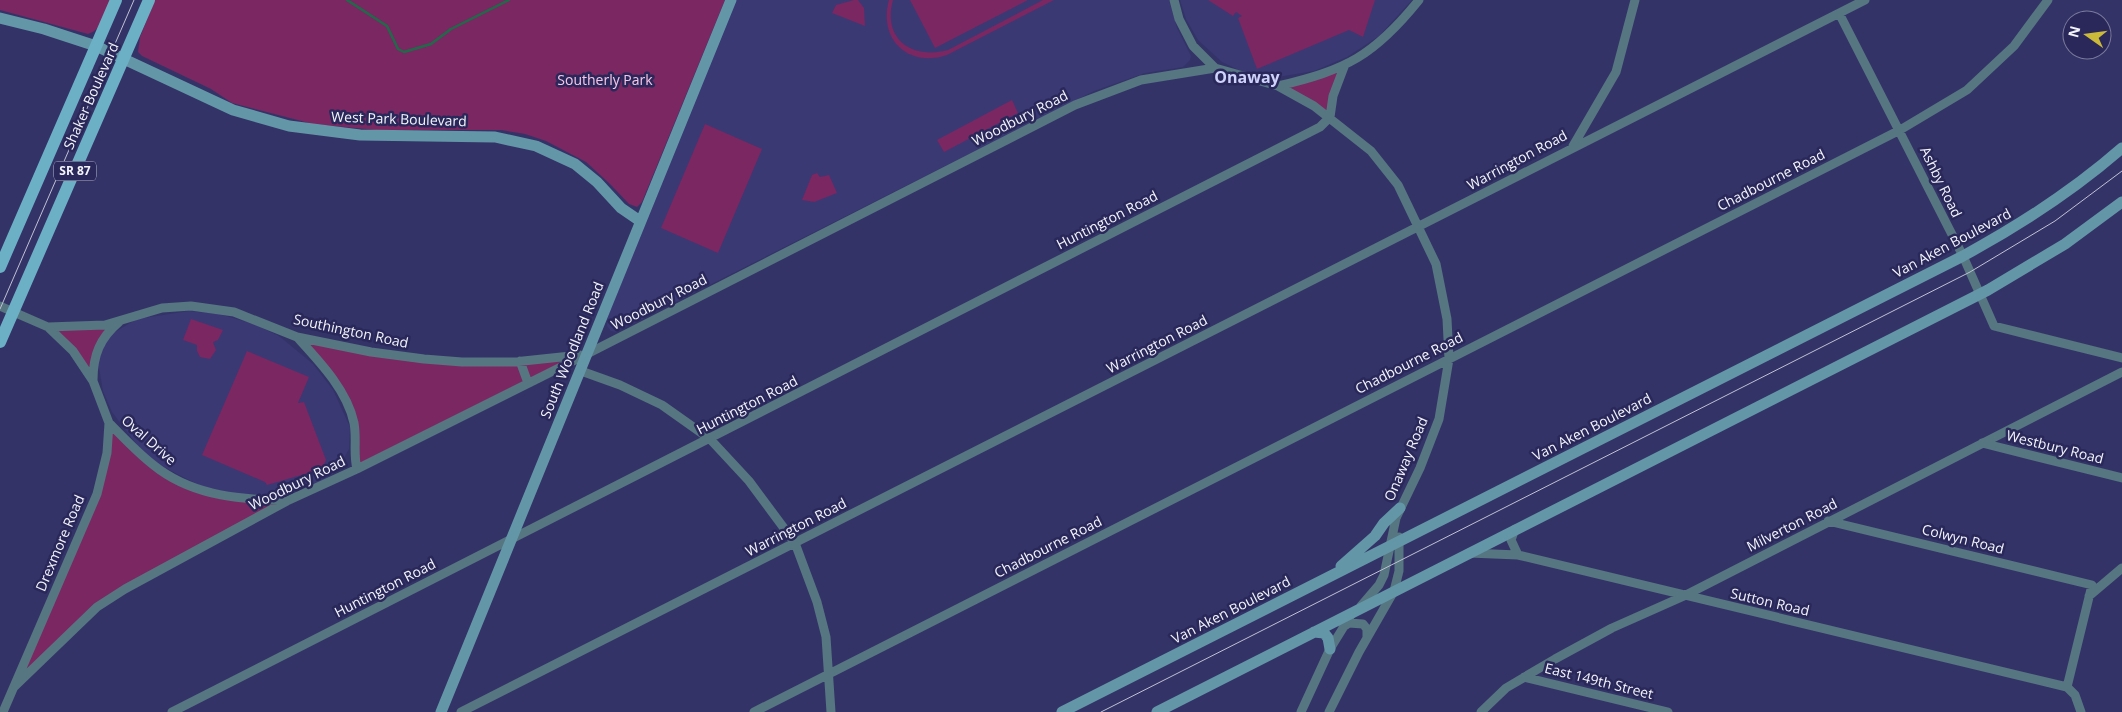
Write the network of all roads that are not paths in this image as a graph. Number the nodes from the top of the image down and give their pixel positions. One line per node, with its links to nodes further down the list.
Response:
1 (116, 0): 11 (main road, Shaker Boulevard / SR 87)
2 (149, 0): 12 (main road, Shaker Boulevard / SR 87)
3 (731, 0): 21 (main road, South Woodland Road)
4 (1174, 0): 14 (street, Onaway Road)
5 (1419, 0): 13 (street)
6 (1636, 0): 18 (street)
7 (1865, 0): 9 (street, Warrington Road)
8 (2048, 0): 17 (street, Chadbourne Road)
9 (1840, 15): 17 (street, Ashby Road); 18 (street, Warrington Road)
10 (0, 18): 11 (main road, West Park Boulevard)
11 (96, 46): 12 (main road, West Park Boulevard); 24 (main road, Shaker Boulevard / SR 87)
12 (124, 59): 21 (main road, West Park Boulevard); 27 (main road, Shaker Boulevard / SR 87)
13 (1344, 67): 15 (street); 16 (street)
14 (1215, 68): 15 (street, Onaway Road); 32 (street, Woodbury Road)
15 (1278, 86): 16 (street, Onaway Road)
16 (1330, 116): 22 (street, Onaway Road); 41 (street, Huntington Road)
17 (1900, 130): 23 (street, Ashby Road); 34 (street, Chadbourne Road)
18 (1572, 146): 22 (street, Warrington Road)
19 (2122, 148): 23 (main road, Van Aken Boulevard)
20 (2122, 202): 25 (main road)
21 (640, 221): 32 (main road, South Woodland Road)
22 (1420, 227): 34 (street, Onaway Road); 50 (street, Warrington Road)
23 (1963, 256): 25 (street, Ashby Road); 51 (main road, Van Aken Boulevard)
24 (0, 267)
25 (1979, 294): 33 (street, Ashby Road); 48 (main road)
26 (0, 306): 27 (street, Southington Road)
27 (13, 312): 29 (street, Southington Road); 31 (main road, Shaker Boulevard / SR 87)
28 (120, 320): 29 (street, Southington Road); 30 (street, Southington Road); 38 (street, Drexmore Road)
29 (48, 327): 38 (street, Drexmore Road)
30 (297, 337): 35 (street, Southington Road); 43 (street)
31 (0, 342)
32 (587, 354): 35 (street, Southington Road); 36 (main road, South Woodland Road); 39 (street, Woodbury Road)
33 (2122, 358)
34 (1449, 359): 46 (street, Onaway Road); 64 (street, Chadbourne Road)
35 (520, 361): 39 (street)
36 (581, 371): 41 (street); 49 (main road, South Woodland Road)
37 (2122, 372): 42 (street, Milverton Road)
38 (93, 381): 40 (street, Drexmore Road)
39 (528, 383): 43 (street, Woodbury Road)
40 (109, 423): 45 (street, Oval Drive); 66 (street, Drexmore Road)
41 (710, 439): 49 (street, Huntington Road); 50 (street)
42 (1982, 443): 44 (street, Westbury Road); 47 (street, Milverton Road)
43 (357, 469): 45 (street, Woodbury Road)
44 (2122, 478)
45 (287, 502): 66 (street, Woodbury Road)
46 (1398, 513): 51 (street, Onaway Road); 55 (main road)
47 (1828, 521): 57 (street, Milverton Road); 58 (street, Colwyn Road)
48 (1515, 528): 52 (main road); 53 (street)
49 (512, 539): 69 (street, Huntington Road); 70 (main road, South Woodland Road)
50 (795, 543): 64 (street); 71 (street, Warrington Road)
51 (1395, 543): 55 (main road, Van Aken Boulevard); 56 (street, Onaway Road); 59 (street, Onaway Road)
52 (1467, 553): 53 (street, Sutton Road); 56 (main road)
53 (1518, 556): 57 (street, Sutton Road)
54 (2122, 568): 58 (street)
55 (1332, 576): 74 (main road, Van Aken Boulevard)
56 (1394, 591): 59 (main road); 62 (street, Onaway Road)
57 (1684, 596): 65 (street, Milverton Road); 67 (street, Sutton Road)
58 (2089, 596): 67 (street)
59 (1355, 611): 60 (street, Onaway Road); 61 (main road)
60 (1342, 628): 62 (street); 63 (street, Onaway Road)
61 (1314, 632): 63 (main road); 75 (main road)
62 (1367, 638): 77 (street, Onaway Road)
63 (1330, 649): 76 (street, Onaway Road)
64 (829, 674): 72 (street, Chadbourne Road); 73 (street)
65 (1524, 677): 78 (street, Milverton Road); 79 (street, East 149th Street)
66 (14, 687): 68 (street, Drexmore Road)
67 (2067, 687): 80 (street)
68 (3, 712)
69 (172, 712)
70 (441, 712)
71 (461, 712)
72 (754, 712)
73 (831, 712)
74 (1062, 712)
75 (1156, 712)
76 (1301, 712)
77 (1329, 712)
78 (1481, 712)
79 (1668, 712)
80 (2081, 712)

